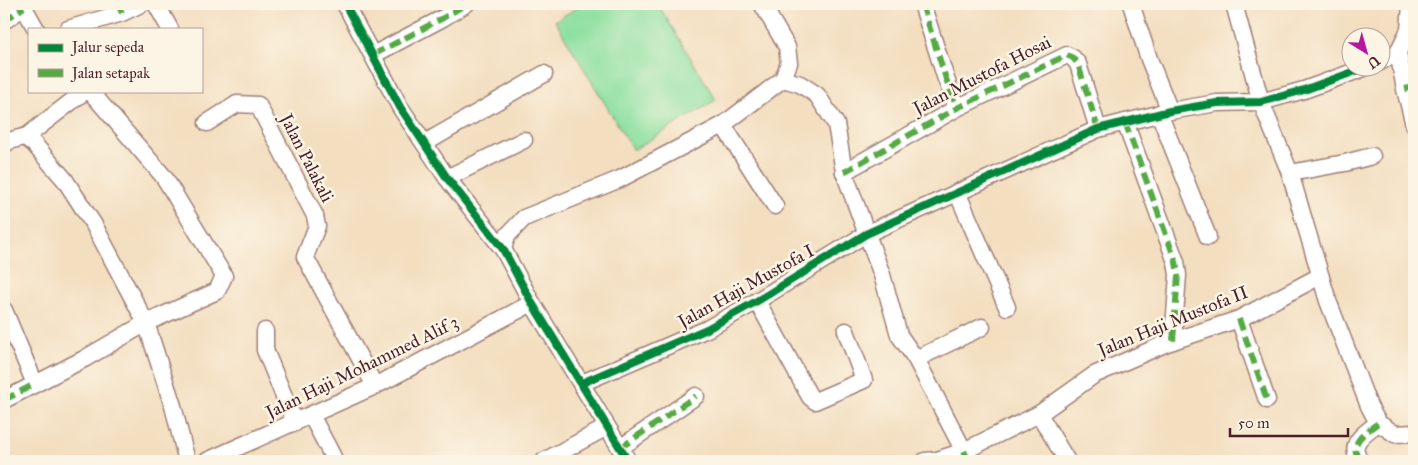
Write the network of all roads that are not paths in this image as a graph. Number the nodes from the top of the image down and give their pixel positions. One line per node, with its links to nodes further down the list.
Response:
1 (141, 4): 11 (street)
2 (156, 4): 15 (street)
3 (345, 4): 17 (street)
4 (466, 4): 17 (street)
5 (762, 4): 21 (street)
6 (922, 4): 26 (street)
7 (1131, 4): 27 (street)
8 (1234, 4): 25 (street)
9 (1411, 4): 16 (street)
10 (23, 5): 12 (street); 13 (street)
11 (120, 8): 14 (street)
12 (4, 20)
13 (35, 28)
14 (70, 28)
15 (169, 28)
16 (1398, 52): 18 (street); 22 (street)
17 (373, 55): 35 (street)
18 (1390, 56)
19 (544, 74): 35 (street)
20 (1340, 77): 25 (street, Jalan Haji Mustofa I)
21 (783, 79): 31 (street); 38 (street)
22 (1410, 88): 30 (street)
23 (84, 92): 33 (street)
24 (91, 92): 52 (street)
25 (1261, 102): 27 (street, Jalan Haji Mustofa I); 39 (street)
26 (957, 108): 32 (street, Jalan Mustofa Hosai); 38 (street, Jalan Mustofa Hosai)
27 (1165, 112): 28 (street, Jalan Haji Mustofa I); 44 (street)
28 (1125, 122): 32 (street, Jalan Haji Mustofa I); 56 (street)
29 (207, 123): 60 (street, Jalan Palakali)
30 (1414, 124)
31 (723, 125): 42 (street); 45 (street)
32 (1098, 129): 41 (street, Jalan Haji Mustofa I)
33 (25, 137): 36 (street); 52 (street)
34 (524, 140): 40 (street)
35 (425, 143): 40 (street)
36 (4, 145)
37 (1372, 156): 39 (street)
38 (844, 172): 43 (street)
39 (1290, 173): 46 (street)
40 (447, 178): 45 (street)
41 (957, 192): 43 (street, Jalan Haji Mustofa I); 49 (street)
42 (775, 206)
43 (866, 234): 47 (street, Jalan Haji Mustofa I); 57 (street)
44 (1208, 237)
45 (503, 249): 48 (street)
46 (1320, 276): 51 (street, Jalan Haji Mustofa II); 67 (street)
47 (757, 301): 55 (street); 58 (street, Jalan Haji Mustofa I)
48 (532, 303): 58 (street); 60 (street, Jalan Haji Mohammed Alif 3)
49 (1007, 307)
50 (4, 310): 59 (street)
51 (1239, 319): 56 (street, Jalan Haji Mustofa II); 63 (street)
52 (146, 322): 59 (street); 72 (street)
53 (982, 327): 57 (street)
54 (265, 331): 66 (street)
55 (846, 331)
56 (1174, 341): 64 (street, Jalan Haji Mustofa II)
57 (916, 358): 71 (street)
58 (582, 383): 68 (street)
59 (35, 384): 62 (street)
60 (375, 386): 65 (street, Jalan Haji Mohammed Alif 3)
61 (696, 396): 70 (street)
62 (4, 400)
63 (1267, 400)
64 (1039, 414): 71 (street, Jalan Haji Mustofa II); 77 (street)
65 (311, 415): 66 (street, Jalan Haji Mohammed Alif 3); 74 (street)
66 (295, 423): 73 (street, Jalan Haji Mohammed Alif 3)
67 (1378, 423): 69 (street); 78 (street)
68 (607, 427): 70 (street); 75 (street)
69 (1414, 433)
70 (624, 455)
71 (967, 456): 76 (street, Jalan Haji Mustofa II)
72 (187, 461)
73 (207, 461)
74 (333, 461)
75 (544, 461)
76 (925, 461)
77 (1068, 461)
78 (1360, 461)

